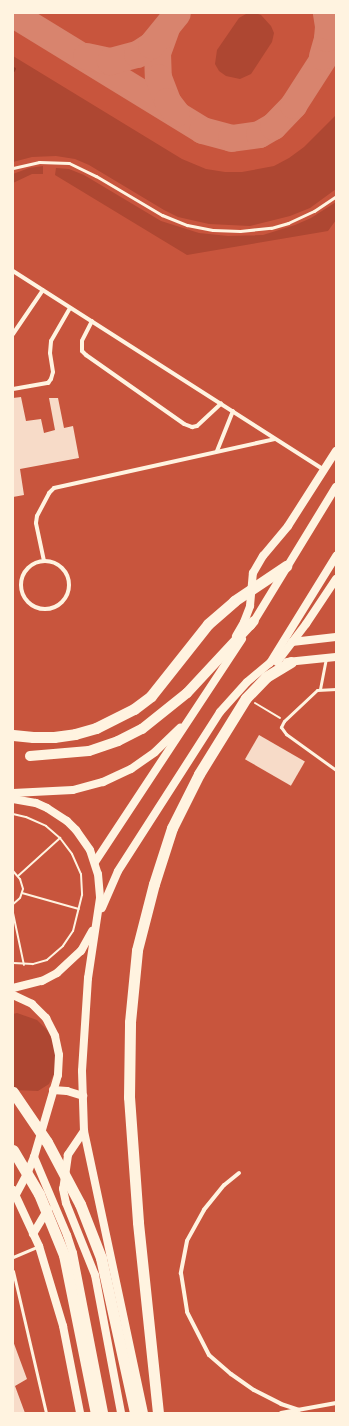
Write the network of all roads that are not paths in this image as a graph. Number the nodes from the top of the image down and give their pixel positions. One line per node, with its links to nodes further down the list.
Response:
1 (13, 168): 2 (lane)
2 (336, 196)
3 (13, 271): 4 (street)
4 (43, 290): 5 (street); 7 (street)
5 (70, 308): 6 (street); 8 (street)
6 (92, 322): 9 (street); 9 (street)
7 (13, 334)
8 (13, 389)
9 (221, 404): 10 (street)
10 (233, 411): 11 (street); 12 (street)
11 (275, 438): 12 (street); 14 (street)
12 (217, 451): 17 (street)
13 (336, 451): 14 (main road)
14 (324, 470): 20 (main road)
15 (336, 487): 18 (main road)
16 (336, 556): 24 (main road)
17 (44, 561): 17 (street)
18 (286, 566): 20 (highway); 21 (main road)
19 (336, 579): 23 (main road)
20 (251, 589): 25 (main road); 33 (highway)
21 (254, 621): 25 (highway); 32 (main road)
22 (336, 637): 23 (main road)
23 (294, 641): 24 (main road); 29 (main road)
24 (281, 643): 29 (main road)
25 (230, 646): 34 (highway)
26 (327, 657): 27 (main road); 28 (main road); 30 (lane)
27 (336, 657)
28 (291, 662): 29 (main road); 64 (highway)
29 (273, 663): 39 (main road)
30 (320, 689): 31 (lane); 35 (lane)
31 (336, 689)
32 (191, 716): 36 (main road); 38 (main road)
33 (13, 735)
34 (30, 756)
35 (336, 770)
36 (13, 794)
37 (13, 799): 38 (main road)
38 (95, 862): 39 (main road)
39 (96, 922): 40 (main road); 44 (main road)
40 (13, 988)
41 (13, 995): 42 (main road)
42 (53, 1090): 44 (main road); 47 (main road)
43 (13, 1092): 62 (highway)
44 (83, 1096): 45 (main road)
45 (84, 1131): 61 (main road); 63 (main road)
46 (13, 1150): 59 (highway)
47 (34, 1157): 49 (main road); 50 (main road)
48 (239, 1173): 56 (street)
49 (14, 1194): 51 (main road)
50 (53, 1201): 51 (main road); 60 (main road)
51 (34, 1234): 52 (main road)
52 (39, 1246): 53 (lane); 58 (main road)
53 (13, 1257)
54 (13, 1271): 57 (lane)
55 (336, 1403): 56 (street)
56 (299, 1410): 65 (street)
57 (46, 1413)
58 (80, 1413)
59 (96, 1413)
60 (104, 1413)
61 (121, 1413)
62 (135, 1413)
63 (144, 1413)
64 (158, 1413)
65 (281, 1413)

